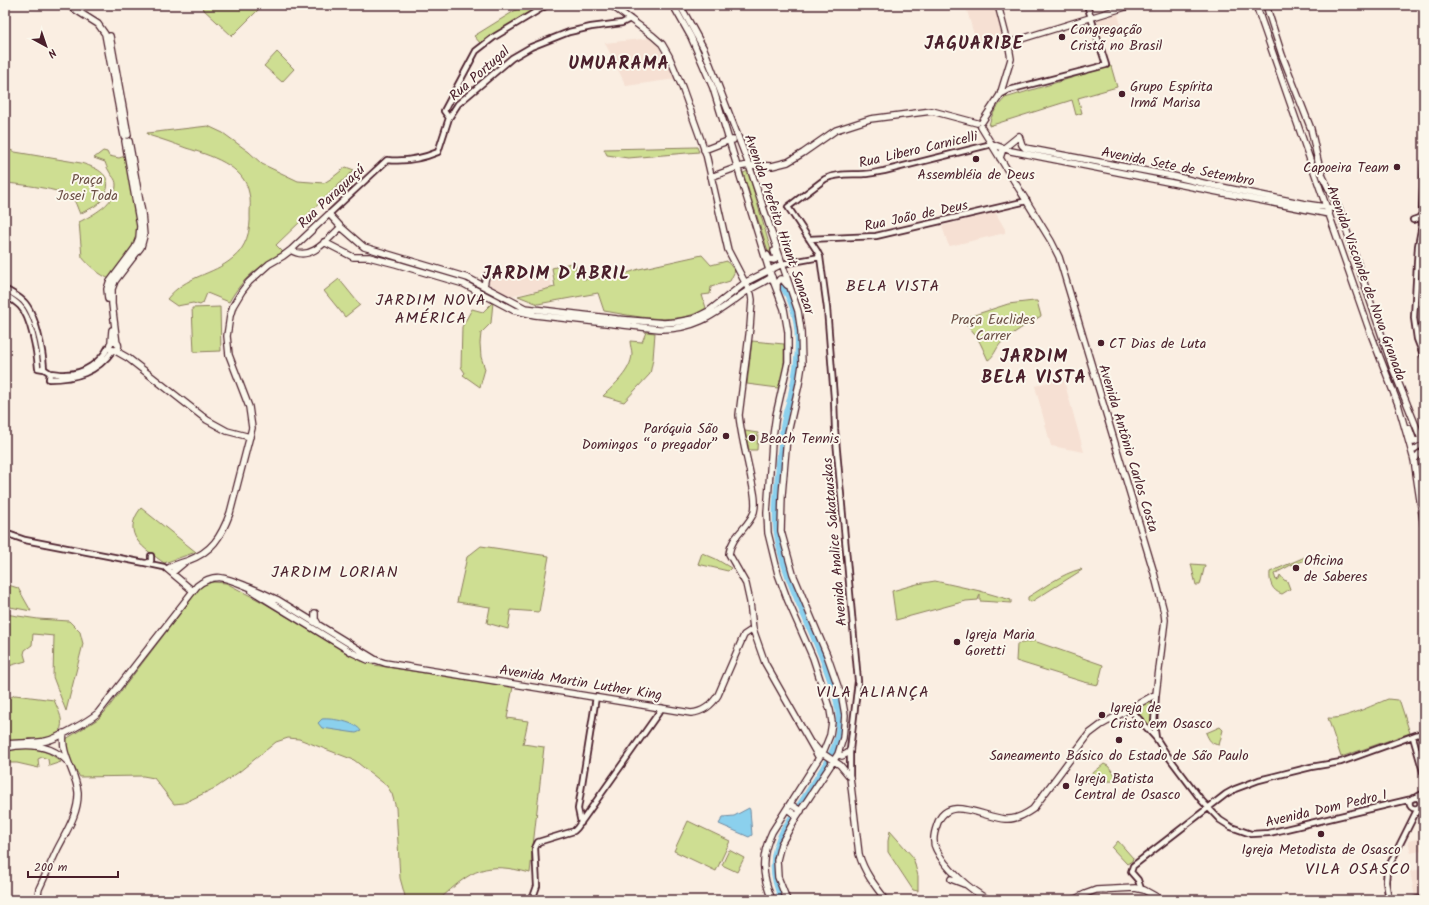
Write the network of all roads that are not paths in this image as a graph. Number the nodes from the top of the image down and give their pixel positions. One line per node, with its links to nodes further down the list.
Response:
1 (68, 5): 20 (main road)
2 (74, 5): 20 (main road)
3 (547, 5): 18 (street)
4 (611, 5): 13 (main road)
5 (673, 5): 21 (main road, Avenida Prefeito Hirant Sanazar)
6 (680, 5): 25 (main road, Avenida Prefeito Hirant Sanazar)
7 (998, 5): 14 (main road)
8 (1087, 5): 12 (street)
9 (1132, 5): 12 (main road)
10 (1256, 5): 33 (main road, Avenida Visconde de Nova Granada)
11 (1266, 5): 34 (main road)
12 (1091, 17): 14 (main road); 16 (street)
13 (630, 19): 18 (street, Rua Portugal); 24 (main road)
14 (1008, 43): 15 (main road)
15 (1002, 88): 16 (street); 17 (main road)
16 (1009, 90): 17 (street)
17 (1000, 95): 19 (main road)
18 (449, 118): 28 (street, Rua Portugal)
19 (980, 124): 22 (main road, Avenida Antônio Carlos Costa); 29 (main road)
20 (126, 138): 68 (main road)
21 (730, 140): 24 (main road); 25 (main road); 31 (main road, Avenida Prefeito Hirant Sanazar)
22 (992, 144): 23 (main road, Avenida Sete de Setembro); 26 (main road, Avenida Antônio Carlos Costa); 36 (street, Rua Libero Carnicelli)
23 (1003, 148): 26 (main road); 27 (main road, Avenida Sete de Setembro); 27 (main road, Avenida Sete de Setembro)
24 (704, 150): 32 (main road)
25 (745, 156): 29 (main road, Avenida Prefeito Hirant Sanazar)
26 (1000, 158): 35 (main road, Avenida Antônio Carlos Costa)
27 (1068, 159): 37 (main road, Avenida Sete de Setembro); 41 (main road, Avenida Sete de Setembro)
28 (387, 160): 39 (street, Rua Paraguaçú)
29 (749, 165): 31 (main road); 45 (main road, Avenida Prefeito Hirant Sanazar)
30 (1424, 166): 40 (street)
31 (738, 167): 32 (main road); 44 (main road, Avenida Prefeito Hirant Sanazar)
32 (711, 177): 58 (main road)
33 (1323, 199): 34 (main road); 37 (main road, Avenida Visconde de Nova Granada)
34 (1335, 199): 38 (main road)
35 (1027, 201): 47 (street, Rua João de Deus); 94 (main road, Avenida Antônio Carlos Costa)
36 (788, 207): 46 (street, Avenida Analice Sakatauskas)
37 (1326, 207): 38 (main road, Avenida Sete de Setembro); 41 (main road, Avenida Visconde de Nova Granada)
38 (1341, 213): 41 (main road); 75 (main road)
39 (329, 214): 43 (main road); 50 (main road, Rua Paraguaçú)
40 (1421, 214): 42 (street); 69 (street)
41 (1330, 216): 73 (main road, Avenida Visconde de Nova Granada)
42 (1413, 220)
43 (341, 227): 48 (main road); 49 (main road)
44 (758, 232): 45 (main road); 55 (main road, Avenida Prefeito Hirant Sanazar)
45 (772, 233): 54 (main road, Avenida Prefeito Hirant Sanazar)
46 (809, 239): 47 (street, Rua João de Deus); 51 (street, Avenida Analice Sakatauskas)
47 (823, 239): 51 (street)
48 (324, 242): 50 (main road); 52 (main road)
49 (364, 247): 52 (main road); 59 (main road)
50 (291, 250): 74 (main road, Rua Paraguaçú)
51 (817, 251): 53 (street, Avenida Analice Sakatauskas)
52 (362, 257): 63 (main road)
53 (820, 258): 54 (street); 106 (street, Avenida Analice Sakatauskas)
54 (780, 265): 55 (main road); 62 (main road, Avenida Prefeito Hirant Sanazar)
55 (770, 269): 57 (main road, Avenida Prefeito Hirant Sanazar); 58 (main road)
56 (486, 276): 59 (main road)
57 (772, 277): 64 (main road); 65 (main road, Avenida Prefeito Hirant Sanazar)
58 (746, 282): 61 (main road); 64 (main road)
59 (482, 285): 61 (main road); 63 (main road)
60 (5, 289): 70 (street)
61 (737, 289): 66 (main road)
62 (790, 289): 65 (main road); 108 (main road, Avenida Prefeito Hirant Sanazar)
63 (475, 290): 66 (main road)
64 (750, 290): 66 (main road); 90 (main road)
65 (778, 292): 109 (main road, Avenida Prefeito Hirant Sanazar)
66 (743, 294)
67 (5, 295): 70 (street)
68 (114, 347): 72 (street); 74 (main road)
69 (1424, 357)
70 (44, 368): 71 (street)
71 (50, 373): 72 (street); 72 (street)
72 (58, 376)
73 (1398, 404): 75 (main road); 76 (main road, Avenida Visconde de Nova Granada)
74 (250, 437): 82 (main road, Rua Paraguaçú)
75 (1423, 443): 76 (street)
76 (1412, 451): 78 (main road, Avenida Visconde de Nova Granada)
77 (1424, 453): 78 (main road)
78 (1414, 460): 79 (main road, Avenida Visconde de Nova Granada)
79 (1424, 527)
80 (7, 534): 83 (street)
81 (151, 556): 83 (street)
82 (186, 561): 84 (main road); 85 (main road)
83 (145, 563): 84 (street)
84 (166, 568): 85 (main road)
85 (172, 573): 86 (main road)
86 (193, 591): 88 (main road, Avenida Martin Luther King); 100 (main road, Avenida Martin Luther King)
87 (315, 613): 89 (main road)
88 (306, 621): 89 (main road, Avenida Martin Luther King); 93 (main road, Avenida Martin Luther King)
89 (320, 626): 93 (main road, Avenida Martin Luther King)
90 (753, 629): 91 (main road); 92 (main road, Avenida Martin Luther King)
91 (755, 638): 92 (main road); 109 (main road)
92 (741, 642): 96 (main road, Avenida Martin Luther King)
93 (356, 652): 95 (main road, Avenida Martin Luther King)
94 (1156, 694): 97 (main road); 101 (street, Avenida Antônio Carlos Costa)
95 (596, 697): 96 (main road, Avenida Martin Luther King); 123 (street)
96 (662, 708): 123 (street)
97 (1129, 708): 101 (street, Avenida Dom Pedro I); 125 (main road)
98 (1424, 732): 99 (street)
99 (1413, 737): 112 (street); 120 (street)
100 (60, 738): 102 (main road, Avenida Martin Luther King); 107 (main road)
101 (1156, 738): 120 (street, Avenida Dom Pedro I)
102 (50, 740): 103 (main road, Avenida Martin Luther King); 105 (main road)
103 (5, 744)
104 (5, 748): 105 (main road)
105 (49, 749): 107 (main road)
106 (850, 750): 108 (main road); 110 (street, Avenida Analice Sakatauskas)
107 (63, 752): 128 (main road)
108 (838, 754): 109 (main road, Avenida Prefeito Hirant Sanazar)
109 (827, 757): 111 (main road); 118 (main road); 121 (main road)
110 (850, 760): 111 (street); 113 (street, Avenida Analice Sakatauskas)
111 (840, 765): 113 (main road)
112 (1424, 775)
113 (850, 777): 132 (main road)
114 (1424, 793): 115 (street, Avenida Dom Pedro I)
115 (1414, 798): 116 (street, Avenida Dom Pedro I); 117 (street); 119 (street)
116 (1400, 801): 119 (street, Avenida Dom Pedro I); 120 (street, Avenida Dom Pedro I)
117 (1422, 804): 119 (street); 122 (street)
118 (789, 807): 121 (main road); 130 (main road)
119 (1411, 807): 122 (street)
120 (1208, 808): 126 (street)
121 (798, 813): 131 (main road)
122 (1413, 818): 136 (street)
123 (581, 823): 129 (street)
124 (951, 879): 125 (main road)
125 (966, 884): 133 (main road)
126 (1141, 889): 134 (main road); 135 (main road)
127 (1424, 898): 137 (main road)
128 (36, 900)
129 (532, 900)
130 (772, 900)
131 (787, 900)
132 (886, 900)
133 (989, 900)
134 (1073, 900)
135 (1162, 900)
136 (1389, 900)
137 (1416, 900)

